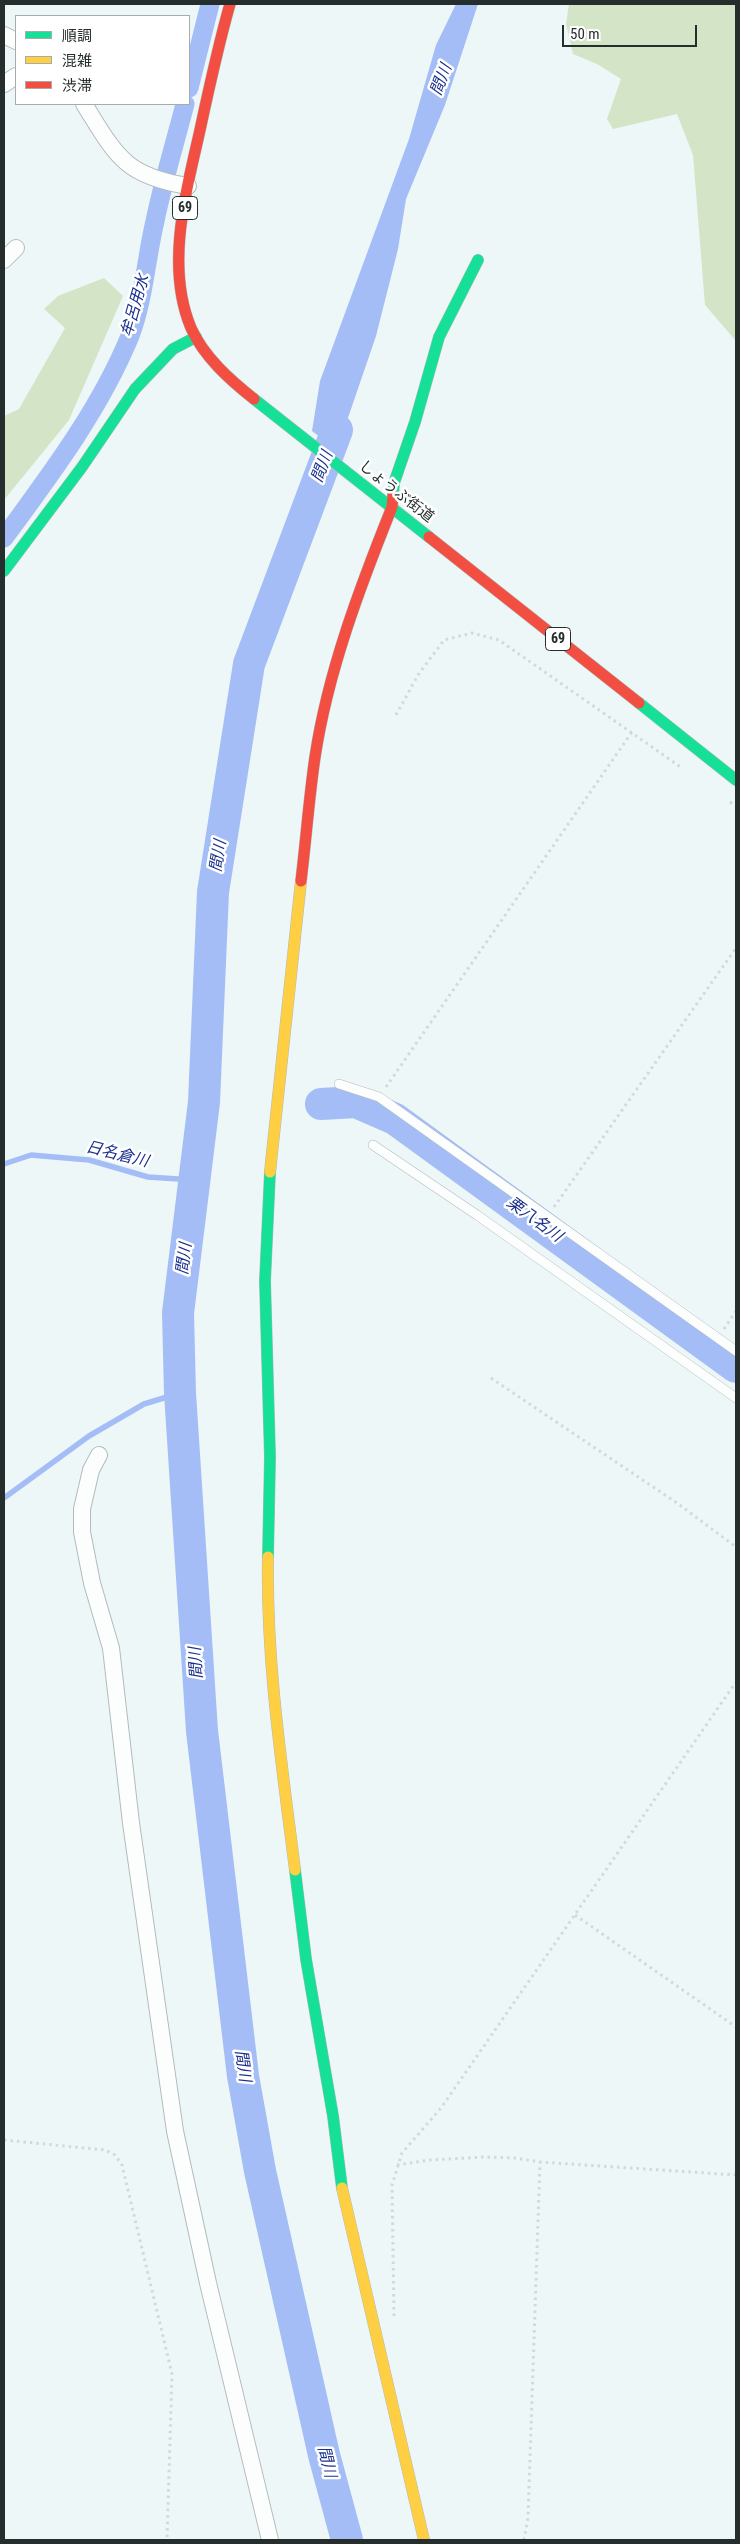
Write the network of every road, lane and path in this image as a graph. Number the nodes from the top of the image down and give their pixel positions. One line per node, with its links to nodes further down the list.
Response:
1 (230, 4): 5 (street, しょうぶ街道 / 69)
2 (15, 77): 3 (street)
3 (4, 84)
4 (85, 105): 5 (street)
5 (188, 186): 7 (street, しょうぶ街道 / 69)
6 (478, 260): 8 (street)
7 (196, 337): 8 (street, しょうぶ街道 / 69); 9 (street)
8 (392, 507): 13 (street, しょうぶ街道 / 69); 38 (street)
9 (4, 571)
10 (396, 715): 11 (path)
11 (632, 732): 12 (path); 18 (path)
12 (688, 772)
13 (736, 780)
14 (728, 800): 15 (path)
15 (736, 806)
16 (736, 948): 20 (path)
17 (339, 1084): 18 (lane)
18 (379, 1097): 20 (lane)
19 (373, 1145): 25 (lane)
20 (548, 1216): 22 (lane)
21 (736, 1311): 22 (path)
22 (718, 1338): 23 (lane)
23 (736, 1351)
24 (490, 1378): 27 (path)
25 (736, 1398)
26 (100, 1455): 37 (street)
27 (736, 1546)
28 (736, 1682): 29 (path)
29 (574, 1915): 30 (path); 33 (path)
30 (736, 2027)
31 (4, 2140): 36 (path)
32 (540, 2162): 33 (path); 34 (path); 39 (path)
33 (397, 2165): 35 (path)
34 (736, 2176)
35 (394, 2320)
36 (167, 2540)
37 (270, 2540)
38 (424, 2540)
39 (524, 2540)

